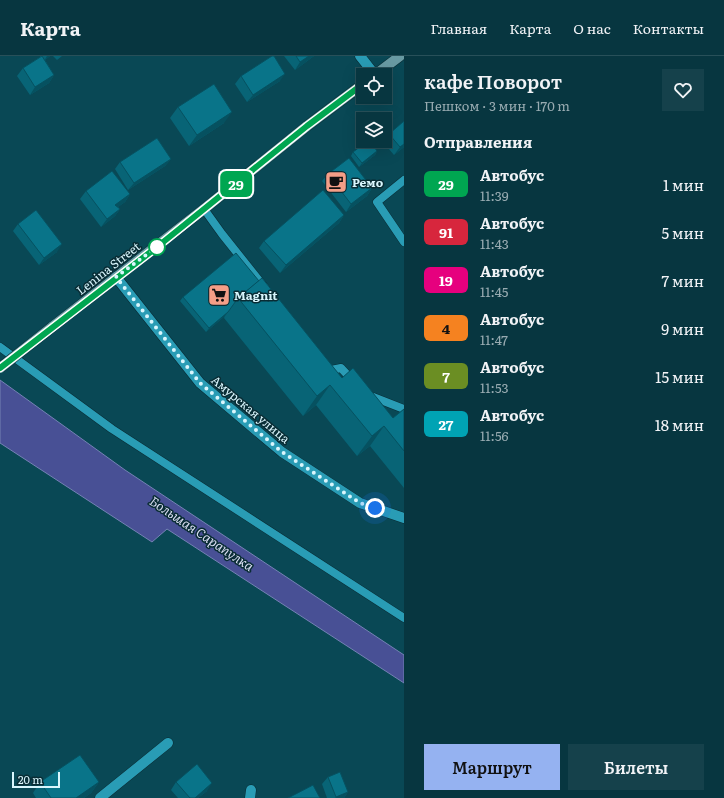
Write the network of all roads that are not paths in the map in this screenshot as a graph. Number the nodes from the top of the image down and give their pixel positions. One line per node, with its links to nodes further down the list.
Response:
1 (360, 56): 3 (street)
2 (400, 56): 4 (main road)
3 (369, 68)
4 (384, 68)
5 (356, 89): 7 (main road, Lenina Street)
6 (404, 180): 8 (lane)
7 (204, 209): 9 (main road, Lenina Street); 10 (lane)
8 (404, 242)
9 (116, 277): 13 (main road, Lenina Street, bridge); 15 (street, Амурская улица)
10 (267, 296)
11 (0, 347): 16 (lane)
12 (320, 366): 14 (lane)
13 (0, 368)
14 (404, 409)
15 (404, 518)
16 (404, 618)
17 (168, 743): 18 (street)
18 (100, 798)

